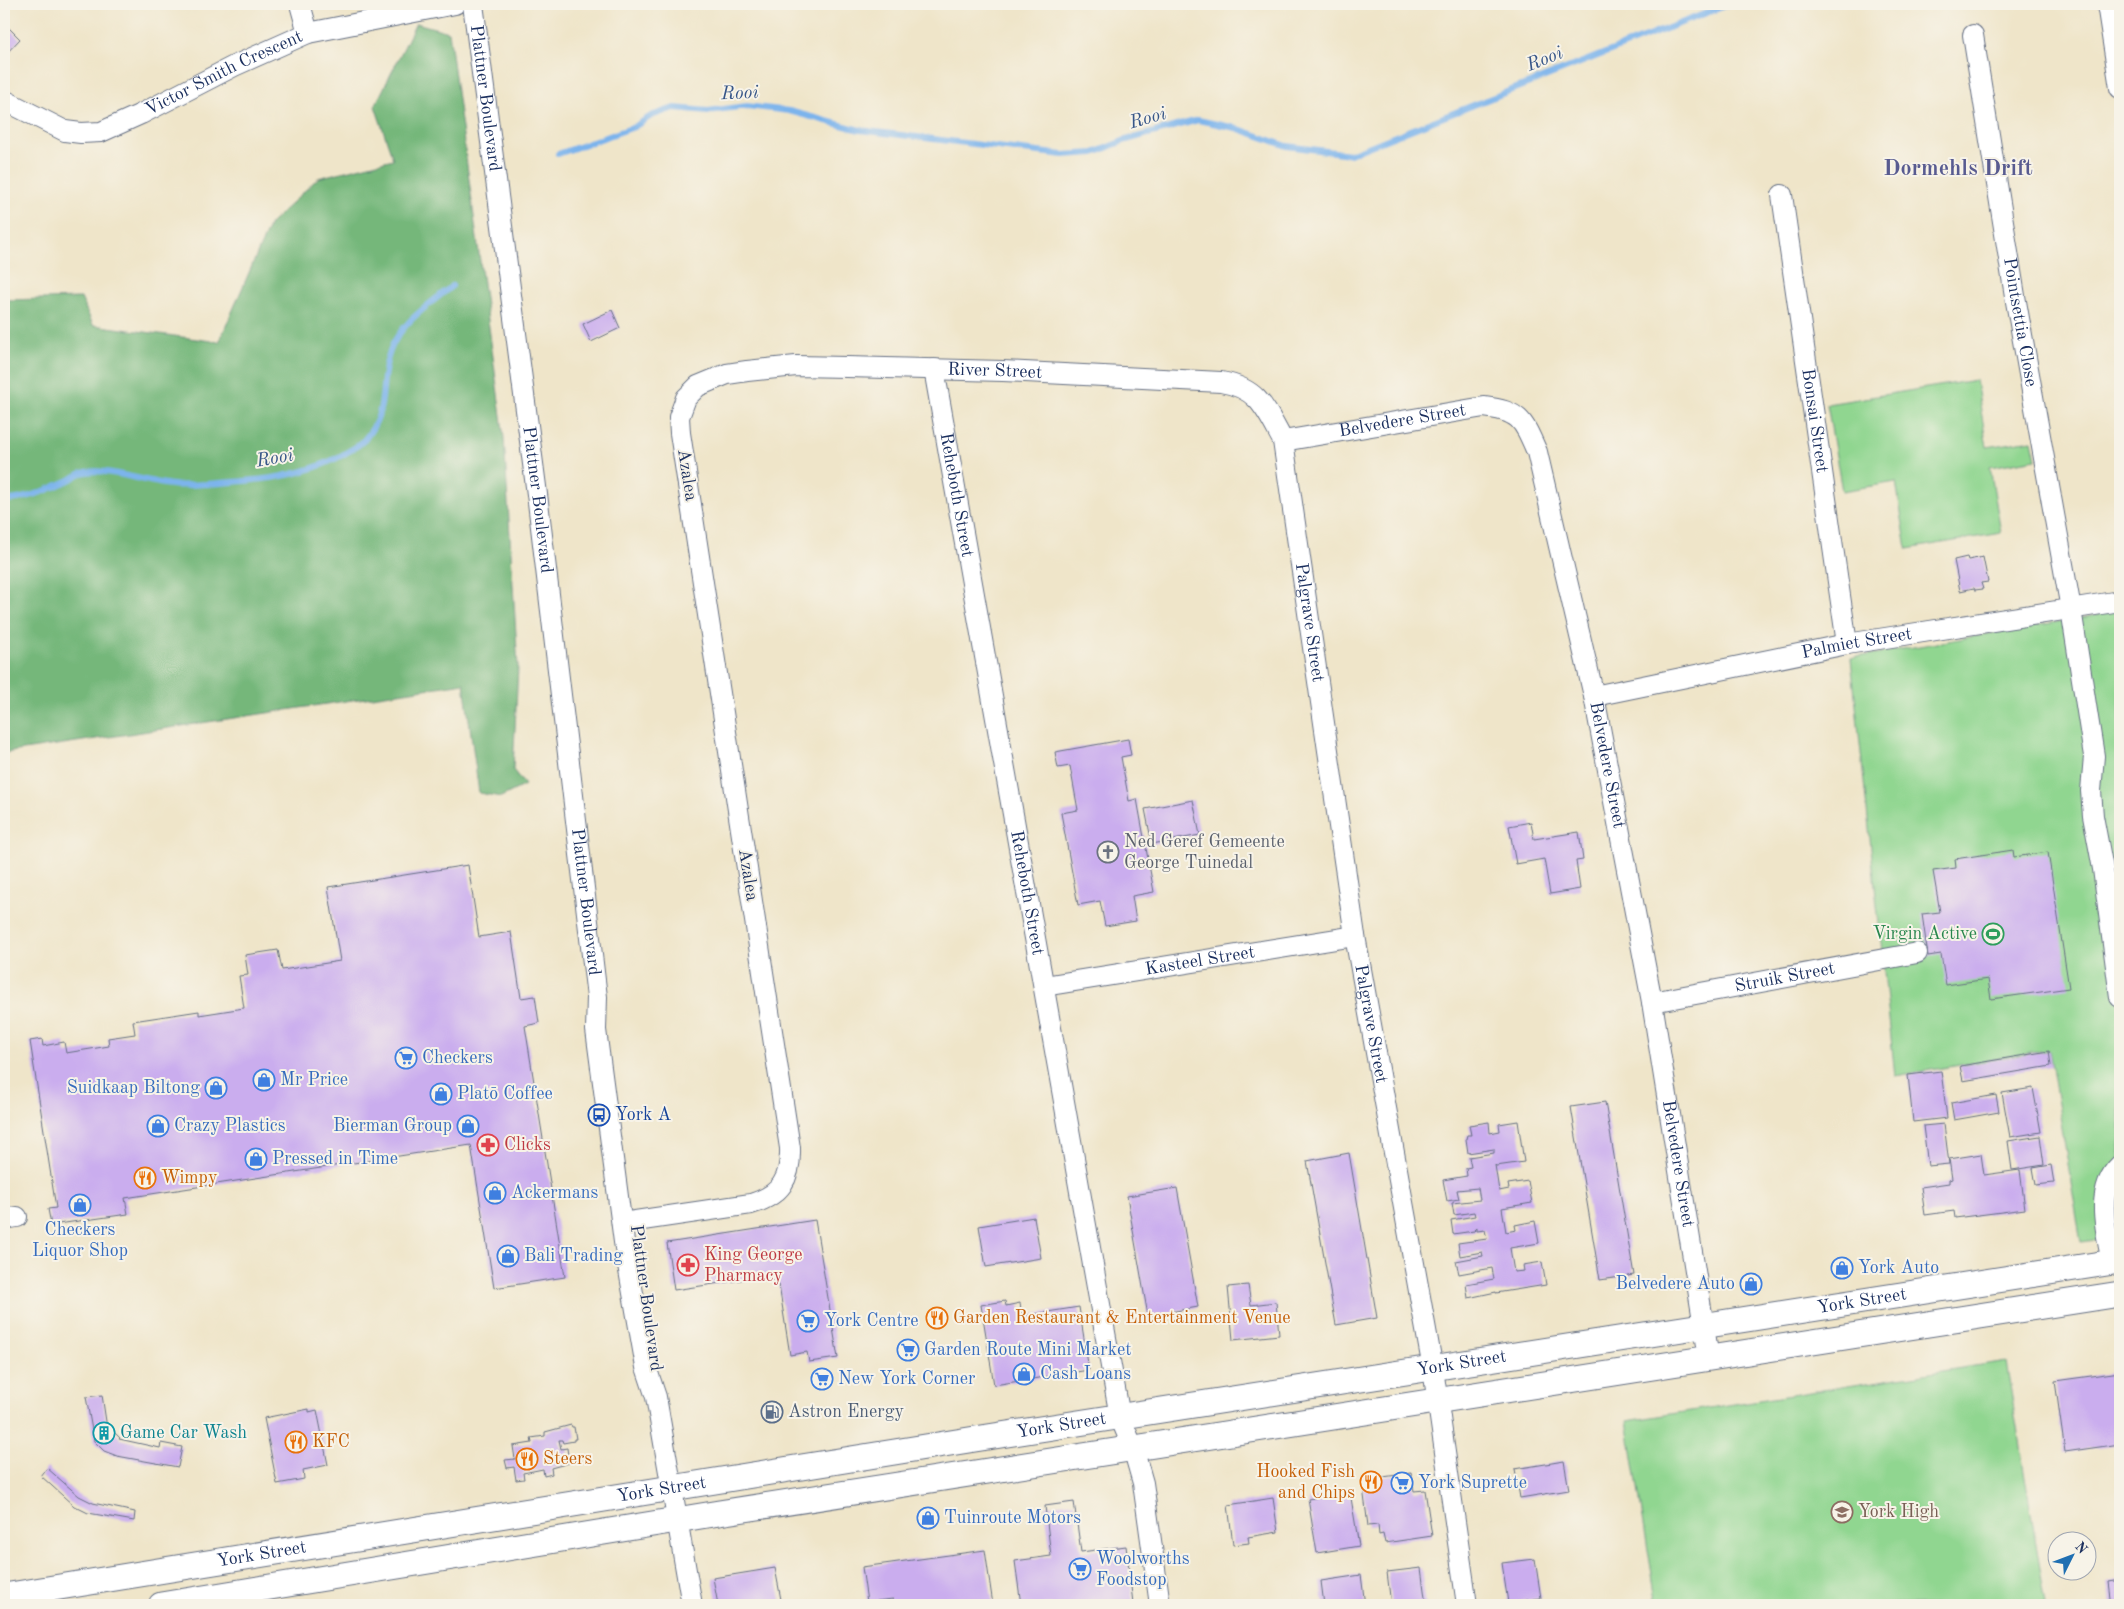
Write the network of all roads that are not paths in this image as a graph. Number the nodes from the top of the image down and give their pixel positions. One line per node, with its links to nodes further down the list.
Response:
1 (300, 4): 5 (street)
2 (455, 4): 5 (street, Victor Smith Crescent)
3 (473, 4): 23 (street, Plattner Boulevard)
4 (2107, 4): 7 (street)
5 (308, 33): 8 (street, Victor Smith Crescent)
6 (1973, 35): 14 (street, Pointsettia Close)
7 (2120, 88)
8 (4, 100)
9 (1782, 195): 15 (street, Bonsai Street)
10 (934, 369): 11 (street, River Street); 12 (street, River Street); 19 (street, Reheboth Street)
11 (686, 398): 23 (street, Azalea)
12 (1283, 441): 16 (street, Belvedere Street); 17 (street, Palgrave Street)
13 (2120, 601): 14 (street, Palmiet Street)
14 (2071, 610): 15 (street, Palmiet Street); 20 (street, Pointsettia Close)
15 (1847, 644): 16 (street, Palmiet Street)
16 (1594, 696): 21 (street, Belvedere Street)
17 (1355, 936): 19 (street, Kasteel Street); 28 (street, Palgrave Street)
18 (1917, 953): 21 (street, Struik Street)
19 (1044, 986): 30 (street, Reheboth Street)
20 (2120, 997)
21 (1652, 1002): 26 (street, Belvedere Street)
22 (2120, 1164): 24 (street)
23 (628, 1222): 32 (street, Plattner Boulevard)
24 (2116, 1262): 26 (main road, York Street)
25 (2120, 1294): 27 (main road, York Street)
26 (1704, 1326): 27 (street, Belvedere Street); 28 (main road, York Street)
27 (1709, 1358): 29 (main road, York Street)
28 (1433, 1368): 29 (street, Palgrave Street); 30 (main road, York Street)
29 (1438, 1401): 31 (main road, York Street); 38 (street, Palgrave Street)
30 (1120, 1417): 31 (street, Reheboth Street); 32 (main road, York Street)
31 (1133, 1448): 33 (main road, York Street); 37 (street, Reheboth Street)
32 (671, 1488): 33 (street, Plattner Boulevard); 34 (main road, York Street)
33 (677, 1520): 35 (main road, York Street); 36 (street, Plattner Boulevard)
34 (4, 1596)
35 (161, 1605)
36 (692, 1605)
37 (1160, 1605)
38 (1467, 1605)

